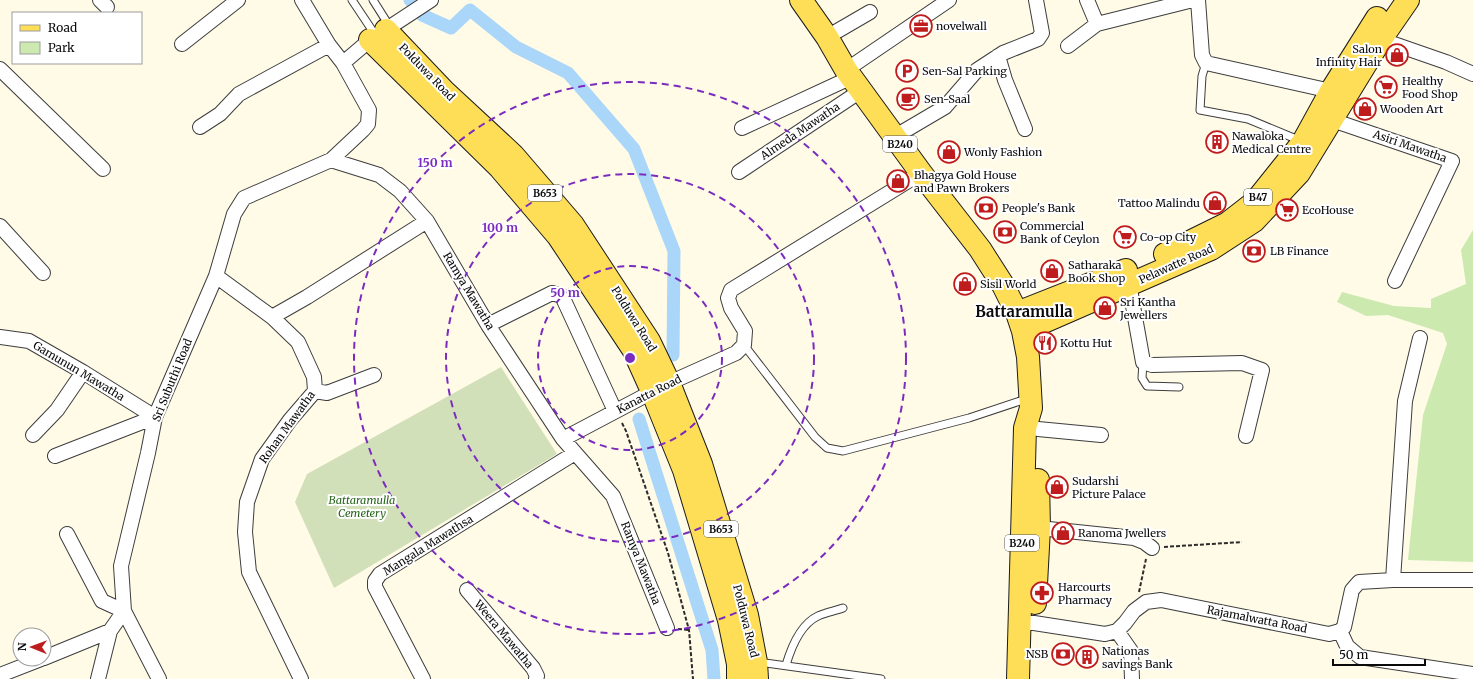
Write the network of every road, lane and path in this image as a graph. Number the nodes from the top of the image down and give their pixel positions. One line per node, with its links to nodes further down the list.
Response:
1 (238, 0): 19 (street)
2 (302, 0): 20 (street)
3 (352, 0): 16 (lane)
4 (373, 0): 16 (lane)
5 (801, 0): 17 (main road, B240)
6 (949, 0): 27 (street)
7 (1036, 0): 22 (street)
8 (1086, 0): 15 (street)
9 (1193, 0): 15 (street)
10 (1198, 0): 23 (street)
11 (1389, 0): 18 (main road, Pelawatte Road / B47)
12 (1408, 0): 18 (main road, Pelawatte Road / B47)
13 (428, 2): 16 (street)
14 (870, 12): 17 (street)
15 (1097, 24): 21 (street)
16 (381, 34): 24 (street); 57 (main road, Polduwa Road / B653)
17 (827, 37): 27 (main road, B240)
18 (1374, 37): 26 (street); 28 (main road, Pelawatte Road / B47); 29 (main road, Pelawatte Road / B47)
19 (182, 44)
20 (329, 45): 24 (street); 30 (street)
21 (1068, 46)
22 (998, 56): 32 (street); 33 (street)
23 (1206, 63): 28 (street); 34 (lane)
24 (343, 64): 35 (street)
25 (0, 69): 36 (street)
26 (1473, 74)
27 (854, 79): 31 (street); 33 (main road, B240); 37 (street, Almeda Mawatha)
28 (1332, 91): 34 (main road, Pelawatte Road / B47)
29 (1332, 120): 43 (main road, Pelawatte Road / B47); 44 (street, Asiri Mawatha)
30 (200, 127)
31 (742, 128)
32 (1024, 129)
33 (894, 137): 38 (main road, B240)
34 (1302, 142): 43 (main road, Pelawatte Road / B47)
35 (330, 160): 39 (street, Ramya Mawatha); 42 (street, Sri Subuthi Road)
36 (103, 169)
37 (739, 172)
38 (921, 173): 45 (main road, B240); 52 (street)
39 (428, 221): 47 (street); 49 (street, Ramya Mawatha)
40 (0, 226): 41 (street)
41 (43, 273)
42 (216, 276): 47 (street, Rohan Mawatha); 62 (street, Sri Subuthi Road)
43 (1128, 277): 46 (main road, Pelawatte Road / B47); 54 (street)
44 (1395, 281)
45 (1003, 285): 46 (main road); 48 (main road, B240)
46 (1051, 309): 48 (main road, Pelawatte Road / B47); 53 (main road, B47)
47 (272, 317): 59 (street, Rohan Mawatha)
48 (1020, 322): 53 (main road, B240)
49 (488, 325): 61 (street); 67 (street, Ramya Mawatha)
50 (0, 336): 55 (street, Gamunun Mawatha)
51 (1420, 338): 74 (street)
52 (740, 349): 57 (street, Kanatta Road); 60 (lane)
53 (1028, 356): 60 (main road, B240)
54 (1143, 362): 58 (lane); 66 (street)
55 (83, 372): 62 (street, Gamunun Mawatha); 64 (street)
56 (374, 375): 59 (street)
57 (661, 387): 61 (street, Kanatta Road); 88 (main road, Polduwa Road / B653)
58 (1179, 387)
59 (315, 391): 93 (street, Rohan Mawatha)
60 (1031, 403): 63 (main road, B240); 80 (main road, B240)
61 (615, 411): 67 (street, Kanatta Road); 96 (path)
62 (155, 417): 69 (street); 78 (street, Sri Subuthi Road)
63 (1038, 429): 65 (street); 70 (main road, B240)
64 (33, 435)
65 (1101, 435)
66 (1246, 436)
67 (563, 439): 68 (street, Ramya Mawatha)
68 (575, 453): 81 (street, Ramya Mawatha); 94 (street, Mangala Mawathsa)
69 (56, 456)
70 (1038, 528): 73 (street); 80 (main road, B240)
71 (67, 534): 78 (street)
72 (1242, 542): 73 (path)
73 (1152, 548): 79 (path)
74 (1393, 580): 75 (street); 84 (street)
75 (1473, 580)
76 (467, 590): 95 (street, Weera Mawatha)
77 (843, 608): 86 (lane)
78 (124, 611): 82 (street); 92 (street, Sri Subuthi Road)
79 (1134, 611): 83 (street, Rajamalwatta Road); 84 (street, Rajamalwatta Road)
80 (1027, 623): 83 (street); 98 (main road, B240); 99 (main road, B240)
81 (667, 628)
82 (110, 631): 85 (street); 91 (street)
83 (1117, 631): 100 (street)
84 (1340, 631): 89 (street)
85 (52, 655)
86 (786, 665): 88 (lane); 97 (lane)
87 (20, 667): 90 (street)
88 (747, 668)
89 (1473, 674)
90 (0, 675)
91 (98, 679)
92 (159, 679)
93 (302, 679)
94 (423, 679)
95 (536, 679)
96 (693, 679)
97 (881, 679)
98 (1018, 679)
99 (1033, 679)
100 (1132, 679)

